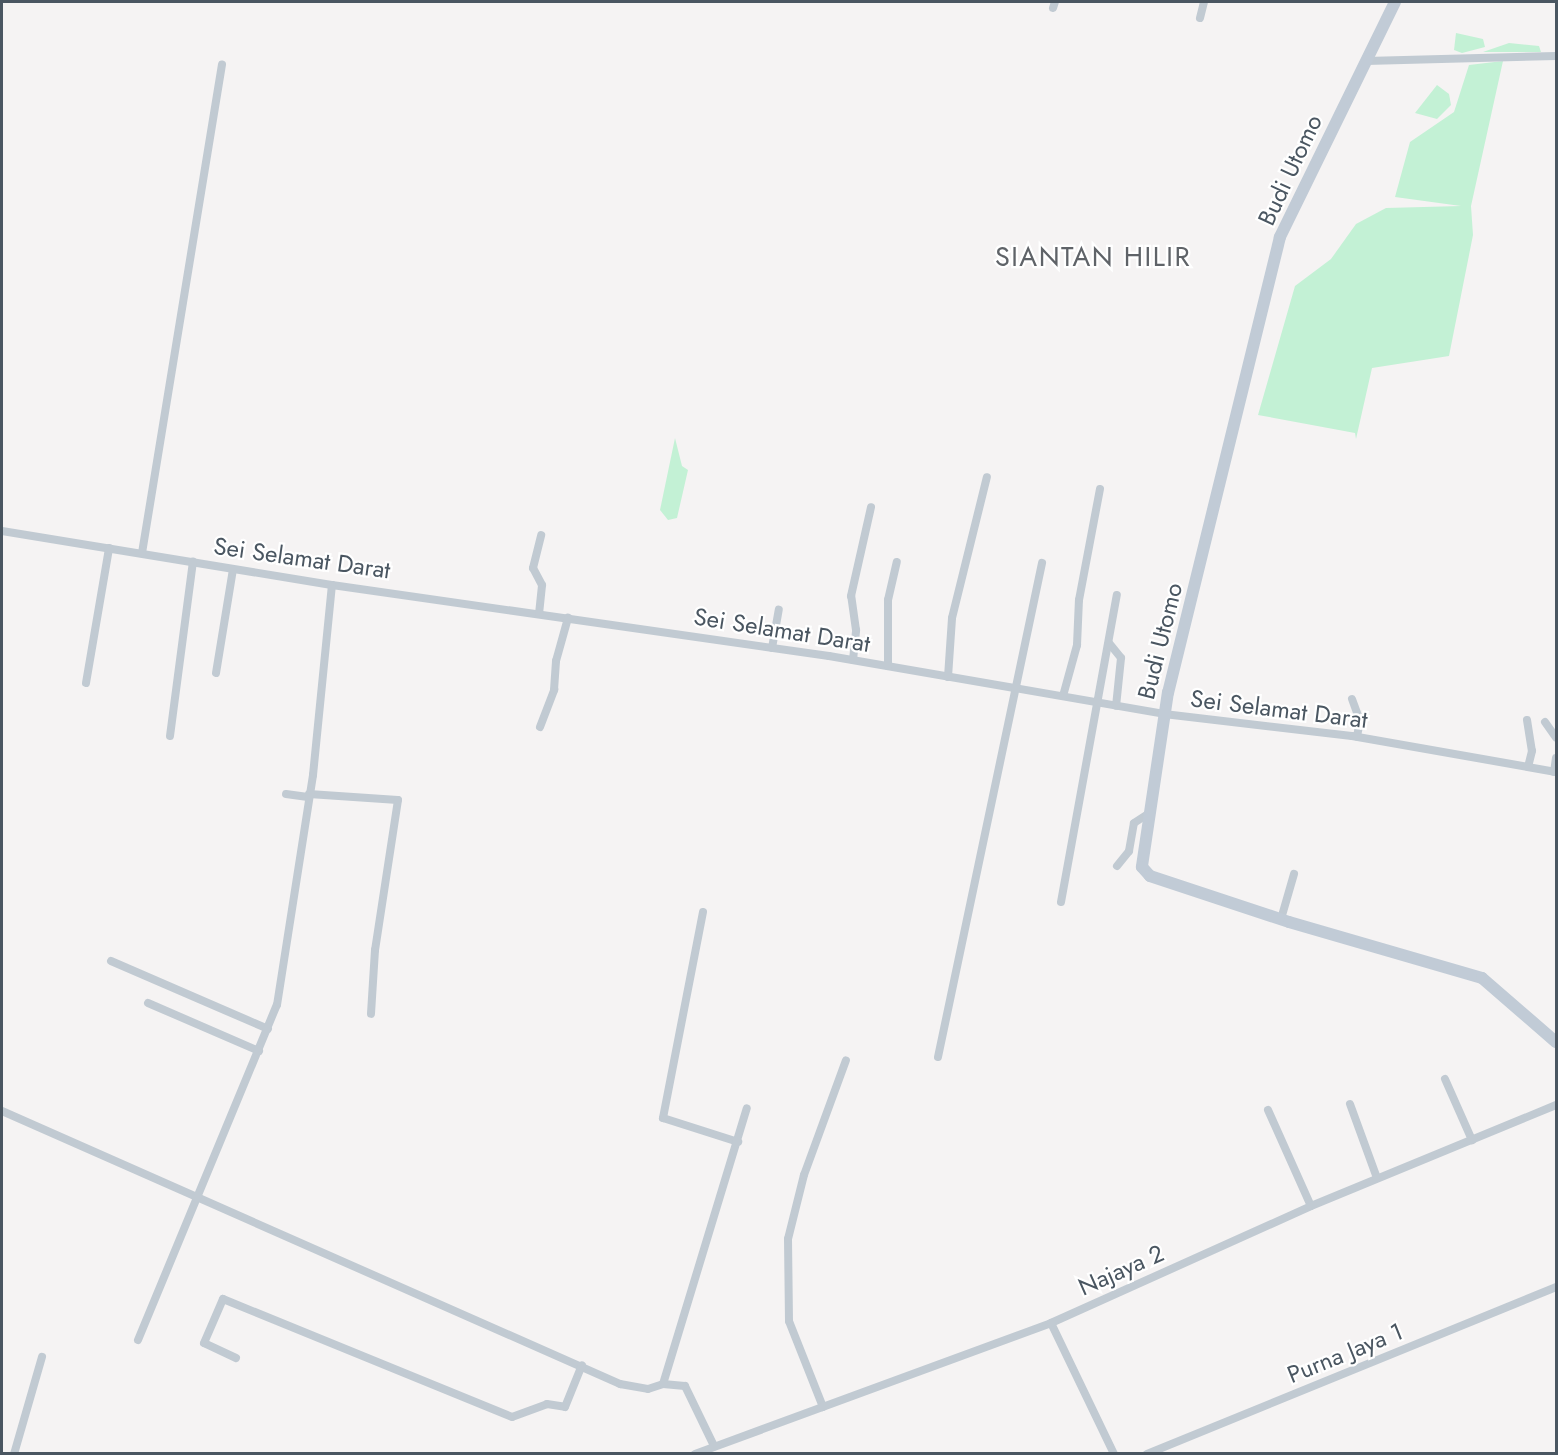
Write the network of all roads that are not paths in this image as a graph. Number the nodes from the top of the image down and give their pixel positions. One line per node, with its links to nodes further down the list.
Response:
1 (1204, 2): 3 (street)
2 (1395, 2): 5 (street, Budi Utomo)
3 (1200, 18)
4 (1557, 56): 5 (street)
5 (1366, 61): 35 (street, Budi Utomo)
6 (222, 65): 13 (street)
7 (987, 477): 27 (street)
8 (1100, 489): 31 (street)
9 (871, 507): 25 (street)
10 (2, 531): 12 (street, Sei Selamat Darat)
11 (541, 535): 21 (street)
12 (109, 548): 13 (street, Sei Selamat Darat); 29 (street)
13 (142, 553): 14 (street, Sei Selamat Darat)
14 (193, 562): 17 (street, Sei Selamat Darat); 40 (street)
15 (897, 562): 26 (street)
16 (1042, 562): 30 (street)
17 (233, 569): 18 (street, Sei Selamat Darat); 28 (street)
18 (332, 585): 21 (street, Sei Selamat Darat); 46 (street)
19 (1117, 595): 23 (street)
20 (779, 610): 24 (street)
21 (540, 611): 22 (street, Sei Selamat Darat)
22 (568, 618): 24 (street, Sei Selamat Darat); 38 (street)
23 (1109, 643): 33 (street); 34 (street)
24 (773, 644): 25 (street, Sei Selamat Darat)
25 (853, 657): 26 (street, Sei Selamat Darat)
26 (888, 663): 27 (street, Sei Selamat Darat)
27 (948, 672): 30 (street, Sei Selamat Darat)
28 (216, 673)
29 (86, 683)
30 (1014, 684): 31 (street, Sei Selamat Darat); 59 (street)
31 (1063, 696): 33 (street, Sei Selamat Darat)
32 (1352, 699): 39 (street)
33 (1096, 702): 34 (street, Sei Selamat Darat); 50 (street)
34 (1116, 706): 35 (street, Sei Selamat Darat)
35 (1165, 710): 39 (street, Sei Selamat Darat); 47 (street, Budi Utomo)
36 (1527, 720): 43 (street)
37 (1545, 722): 41 (street)
38 (540, 727)
39 (1358, 735): 43 (street, Sei Selamat Darat)
40 (170, 736)
41 (1557, 738)
42 (1557, 758): 44 (street)
43 (1528, 767): 44 (street, Sei Selamat Darat)
44 (1556, 772)
45 (286, 794): 46 (street)
46 (308, 796): 55 (street); 56 (street)
47 (1148, 814): 48 (street); 52 (street, Budi Utomo)
48 (1117, 866)
49 (1294, 874): 52 (street)
50 (1060, 902)
51 (703, 912): 68 (street)
52 (1281, 919): 57 (street, Budi Utomo)
53 (111, 961): 56 (street)
54 (148, 1004): 58 (street)
55 (371, 1014)
56 (268, 1029): 58 (street)
57 (1557, 1042)
58 (259, 1050): 70 (street)
59 (938, 1057)
60 (846, 1060): 79 (street)
61 (1446, 1079): 67 (street)
62 (1350, 1104): 69 (street)
63 (1556, 1106): 67 (street, Najaya 2)
64 (747, 1108): 68 (street)
65 (1268, 1110): 71 (street)
66 (2, 1111): 70 (street)
67 (1472, 1140): 69 (street, Najaya 2)
68 (738, 1142): 78 (street)
69 (1377, 1178): 71 (street, Najaya 2)
70 (197, 1198): 74 (street); 77 (street)
71 (1311, 1206): 73 (street, Najaya 2)
72 (1557, 1287): 84 (street, Purna Jaya 1)
73 (1051, 1323): 79 (street, Najaya 2); 83 (street)
74 (138, 1340)
75 (42, 1357): 81 (street)
76 (236, 1358): 77 (street)
77 (582, 1365): 78 (street)
78 (663, 1384): 80 (street)
79 (823, 1407): 80 (street, Najaya 2)
80 (714, 1446): 82 (street, Najaya 2)
81 (14, 1454)
82 (695, 1454)
83 (1114, 1454)
84 (1147, 1454)

